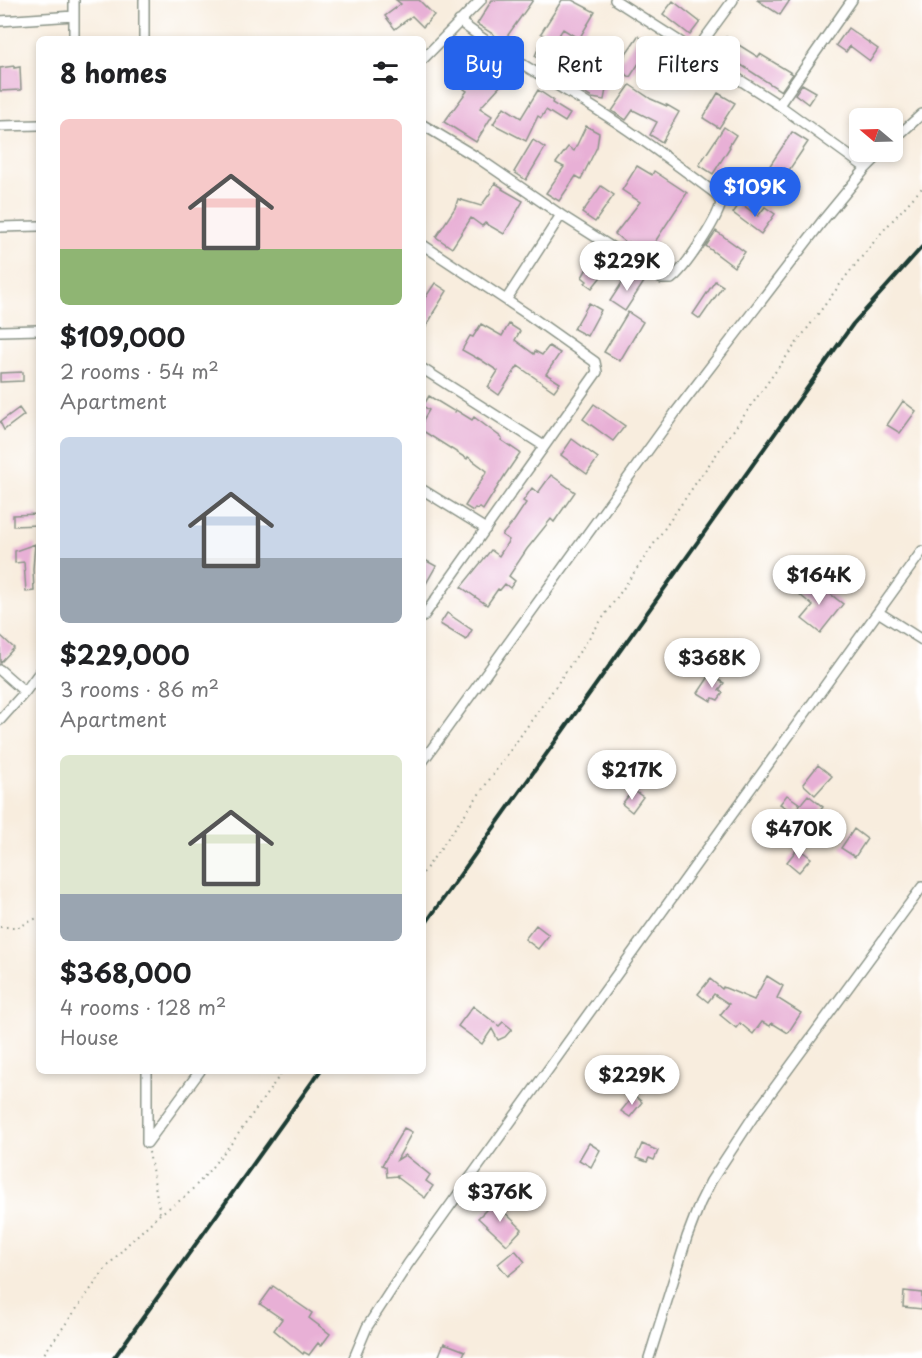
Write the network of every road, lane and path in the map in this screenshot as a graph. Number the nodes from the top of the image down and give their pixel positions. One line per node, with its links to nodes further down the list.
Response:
1 (74, 0): 7 (street)
2 (144, 0): 11 (street)
3 (481, 0): 9 (street)
4 (615, 0): 12 (street)
5 (733, 0): 13 (street)
6 (852, 0): 16 (street)
7 (74, 16): 8 (street); 10 (street)
8 (0, 21)
9 (459, 21): 14 (street); 25 (street)
10 (74, 36)
11 (144, 36)
12 (670, 36)
13 (707, 36)
14 (426, 55)
15 (740, 80): 16 (street)
16 (779, 105): 23 (street)
17 (922, 114): 21 (street)
18 (36, 125): 19 (street)
19 (0, 126)
20 (426, 127): 25 (street)
21 (903, 131)
22 (872, 162): 23 (street)
23 (866, 168): 44 (street)
24 (922, 188): 45 (path)
25 (561, 215): 29 (street)
26 (36, 226): 27 (street)
27 (0, 227)
28 (426, 247): 29 (street)
29 (506, 300): 33 (street)
30 (36, 330): 31 (street)
31 (0, 331)
32 (426, 371): 33 (street)
33 (544, 446): 35 (street)
34 (426, 492): 35 (street)
35 (486, 529): 37 (street)
36 (922, 551): 38 (street)
37 (426, 611)
38 (878, 612): 39 (street); 55 (street)
39 (922, 640)
40 (0, 670): 42 (street)
41 (36, 677): 42 (street)
42 (25, 692): 43 (street)
43 (0, 720)
44 (426, 757)
45 (426, 869)
46 (922, 887): 56 (street)
47 (36, 918): 48 (path)
48 (0, 927)
49 (147, 1074): 52 (street)
50 (198, 1074): 52 (street)
51 (281, 1074): 53 (path)
52 (147, 1143): 53 (path)
53 (160, 1214): 54 (path)
54 (41, 1358)
55 (354, 1358)
56 (649, 1358)

